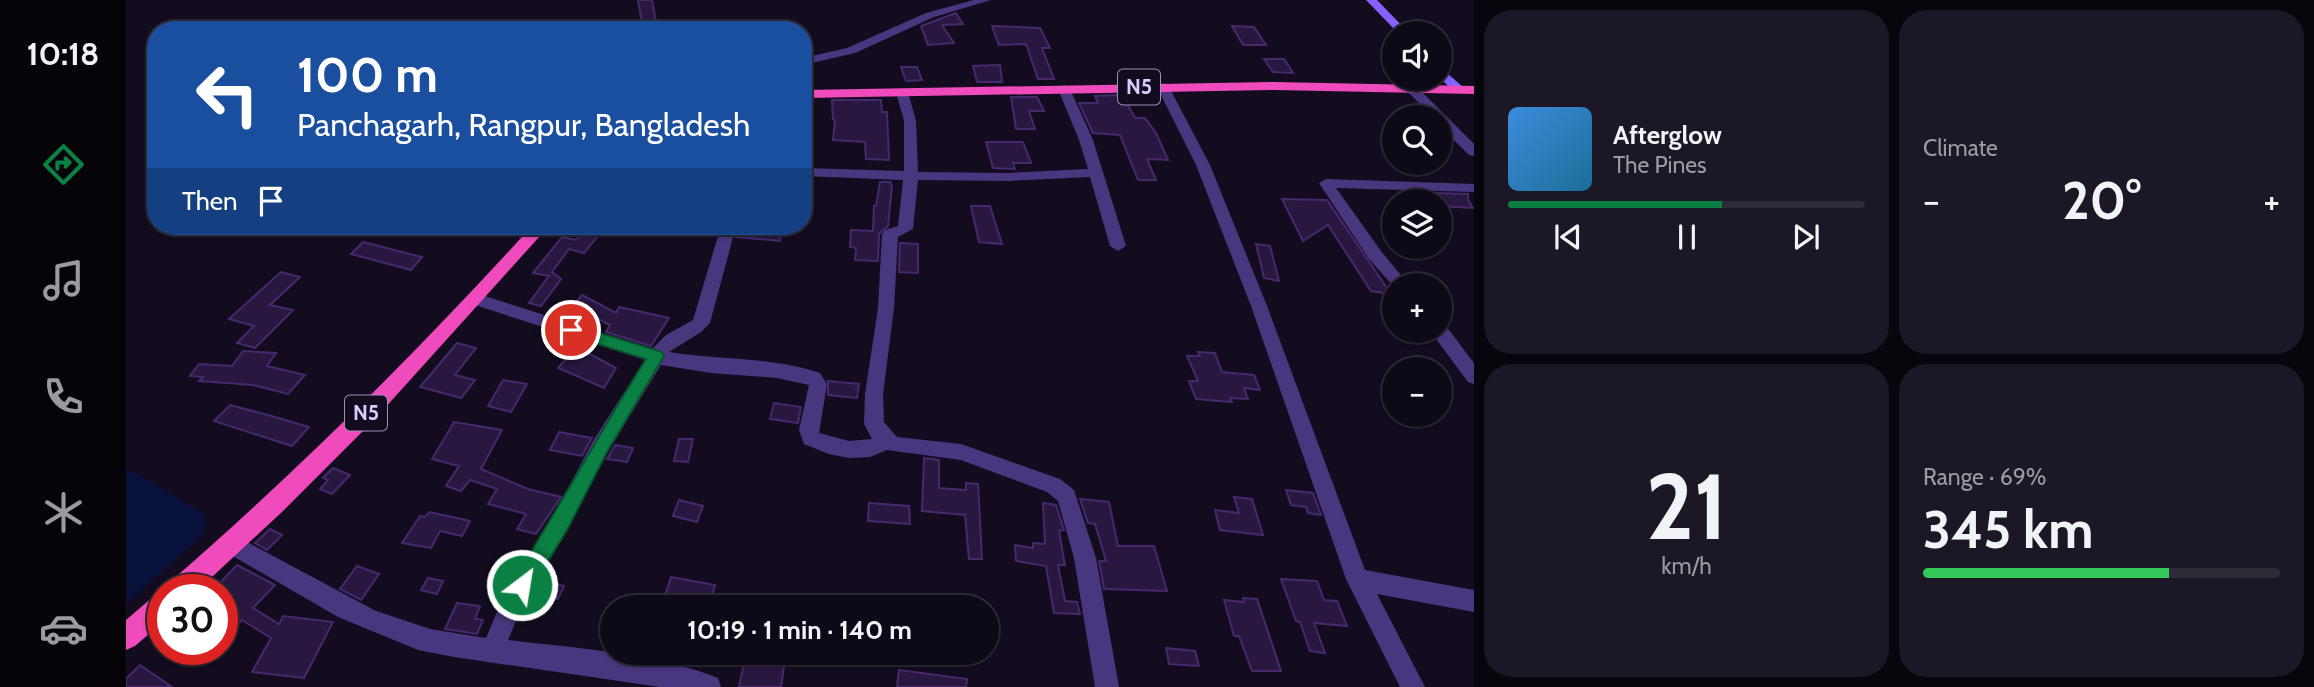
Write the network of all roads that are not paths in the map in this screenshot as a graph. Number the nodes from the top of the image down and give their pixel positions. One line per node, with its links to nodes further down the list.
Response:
1 (986, 0): 4 (street)
2 (1371, 0): 3 (main road)
3 (1392, 21)
4 (812, 60)
5 (1452, 83): 10 (main road)
6 (1163, 87): 7 (highway, N5); 8 (highway, N5); 33 (street)
7 (1382, 88)
8 (1064, 89): 13 (highway, N5); 19 (street)
9 (1452, 90): 10 (highway, N5)
10 (1459, 90): 11 (highway, N5)
11 (1474, 90)
12 (1414, 91): 15 (street)
13 (902, 92): 14 (highway, N5); 20 (street)
14 (812, 94)
15 (1428, 105)
16 (1452, 129): 17 (street)
17 (1474, 152)
18 (812, 172): 20 (street)
19 (1096, 173): 20 (street); 24 (street)
20 (911, 176): 30 (street)
21 (1474, 188): 25 (street)
22 (533, 235): 26 (highway, N5)
23 (725, 235): 28 (street)
24 (1118, 246)
25 (1391, 273)
26 (475, 299): 28 (street); 31 (highway, N5)
27 (1449, 343): 29 (street)
28 (656, 356): 30 (street); 37 (street)
29 (1474, 377)
30 (886, 442): 39 (street)
31 (232, 544): 32 (highway, N5); 37 (street)
32 (198, 574)
33 (1357, 579): 34 (street); 40 (street)
34 (1474, 601)
35 (147, 619): 36 (highway)
36 (126, 637)
37 (492, 651): 38 (street)
38 (709, 687)
39 (1107, 687)
40 (1413, 687)

